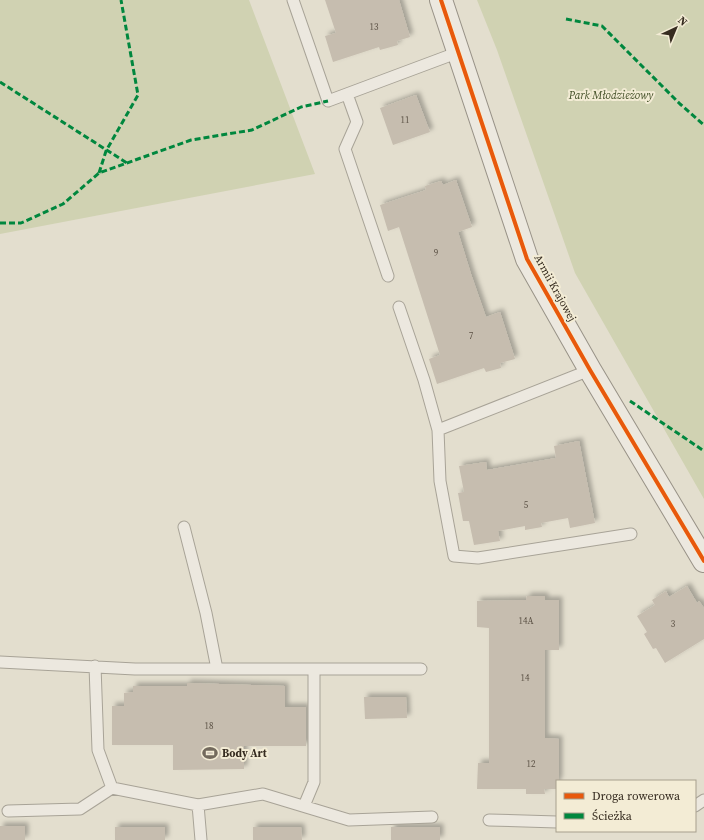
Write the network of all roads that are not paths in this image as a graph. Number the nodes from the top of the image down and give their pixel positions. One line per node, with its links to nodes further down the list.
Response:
1 (293, 0): 4 (lane)
2 (441, 0): 3 (street, Armii Krajowej)
3 (458, 52): 4 (lane); 7 (street, Armii Krajowej)
4 (347, 94): 5 (lane)
5 (388, 276)
6 (398, 307): 8 (lane)
7 (590, 370): 8 (lane); 11 (street, Armii Krajowej)
8 (438, 430): 10 (lane)
9 (184, 527): 14 (lane)
10 (631, 534)
11 (704, 561)
12 (0, 662): 13 (lane)
13 (95, 666): 14 (lane); 17 (lane)
14 (216, 669): 15 (lane)
15 (314, 669): 16 (lane); 19 (lane)
16 (421, 669)
17 (112, 788): 18 (lane); 20 (lane)
18 (198, 805): 19 (lane); 24 (lane)
19 (304, 806): 21 (lane)
20 (8, 811)
21 (432, 817)
22 (489, 820): 23 (lane)
23 (556, 822)
24 (201, 840)

